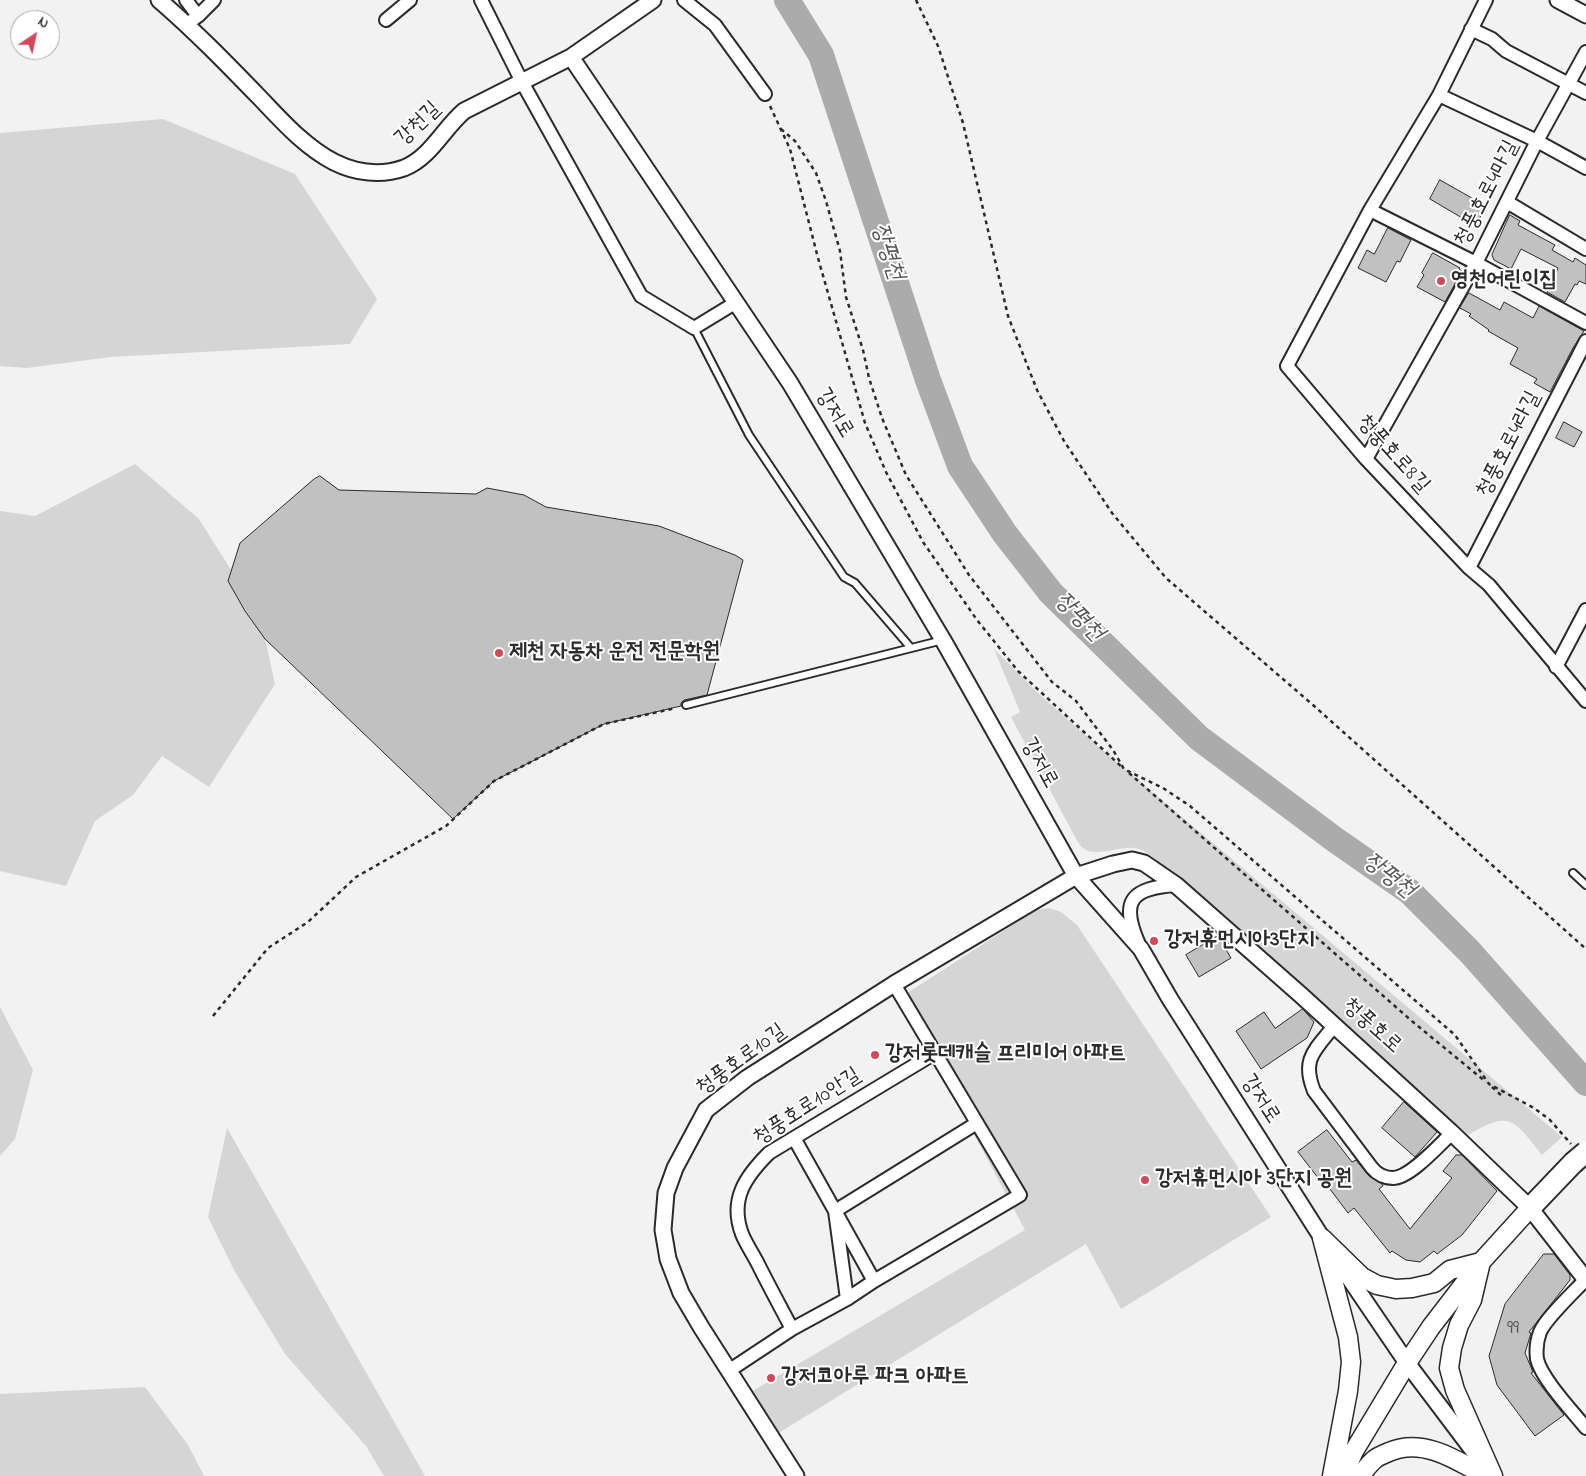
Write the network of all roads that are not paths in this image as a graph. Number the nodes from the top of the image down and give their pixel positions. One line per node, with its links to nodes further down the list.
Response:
1 (159, 0): 11 (street, 강천길)
2 (186, 0): 11 (street)
3 (214, 0): 11 (street)
4 (410, 0): 12 (street)
5 (481, 0): 16 (street)
6 (653, 0): 15 (street, 강천길)
7 (684, 0): 19 (street)
8 (1486, 0): 13 (street, 청풍호로8길)
9 (1558, 0): 10 (street)
10 (1586, 15)
11 (192, 20): 16 (street, 강천길)
12 (386, 20)
13 (1471, 29): 17 (street); 20 (street, 청풍호로8길)
14 (1586, 52): 17 (street, 청풍호로4마길)
15 (571, 57): 16 (street, 강천길); 27 (street, 강저로)
16 (522, 82): 29 (street)
17 (1569, 84): 18 (street); 21 (street, 청풍호로4마길)
18 (1586, 93)
19 (764, 94)
20 (1439, 95): 21 (street); 24 (street, 청풍호로8길)
21 (1537, 141): 22 (street); 23 (street, 청풍호로4마길)
22 (1586, 168)
23 (1507, 202): 25 (street); 26 (street, 청풍호로4마길)
24 (1370, 210): 26 (street); 31 (street, 청풍호로8길)
25 (1586, 250)
26 (1476, 263): 28 (street); 31 (street, 청풍호로4마길)
27 (735, 303): 29 (street); 34 (street, 강저로)
28 (1586, 323)
29 (694, 328): 35 (lane)
30 (1586, 341): 32 (street, 청풍호로4라길)
31 (1366, 459): 32 (street, 청풍호로8길)
32 (1469, 568): 36 (street, 청풍호로8길)
33 (1586, 610): 36 (street)
34 (943, 640): 35 (lane); 40 (street, 강저로)
35 (911, 648): 38 (lane)
36 (1556, 667): 37 (street, 청풍호로8길)
37 (1586, 701)
38 (686, 705)
39 (1573, 873): 42 (lane)
40 (1076, 876): 41 (street, 청풍호로); 43 (street, 강저로); 44 (street, 청풍호로10길)
41 (1176, 885): 43 (street); 45 (street, 청풍호로)
42 (1586, 885)
43 (1140, 949): 53 (street, 강저로)
44 (894, 984): 46 (street); 60 (street, 청풍호로10길)
45 (1334, 1026): 48 (street, 청풍호로); 48 (street)
46 (935, 1052): 47 (street); 49 (street, 청풍호로10안길)
47 (977, 1123): 52 (street); 56 (street)
48 (1452, 1133): 51 (street, 청풍호로)
49 (794, 1138): 52 (street); 58 (street, 청풍호로10안길)
50 (1578, 1154): 51 (main road)
51 (1530, 1208): 54 (main road); 55 (street, 청풍호로)
52 (835, 1211): 56 (street); 57 (street)
53 (1322, 1238): 54 (main road); 59 (street, 강저로); 63 (main road)
54 (1481, 1262): 59 (main road); 67 (main road)
55 (1586, 1280): 61 (street)
56 (874, 1281): 57 (street)
57 (847, 1299): 58 (street)
58 (792, 1329): 60 (street)
59 (1407, 1363): 64 (main road); 67 (street, 강저로)
60 (730, 1370): 62 (street, 청풍호로10길)
61 (1586, 1428)
62 (796, 1476)
63 (1332, 1476)
64 (1343, 1476)
65 (1360, 1476): 66 (main road)
66 (1486, 1476)
67 (1492, 1476)

